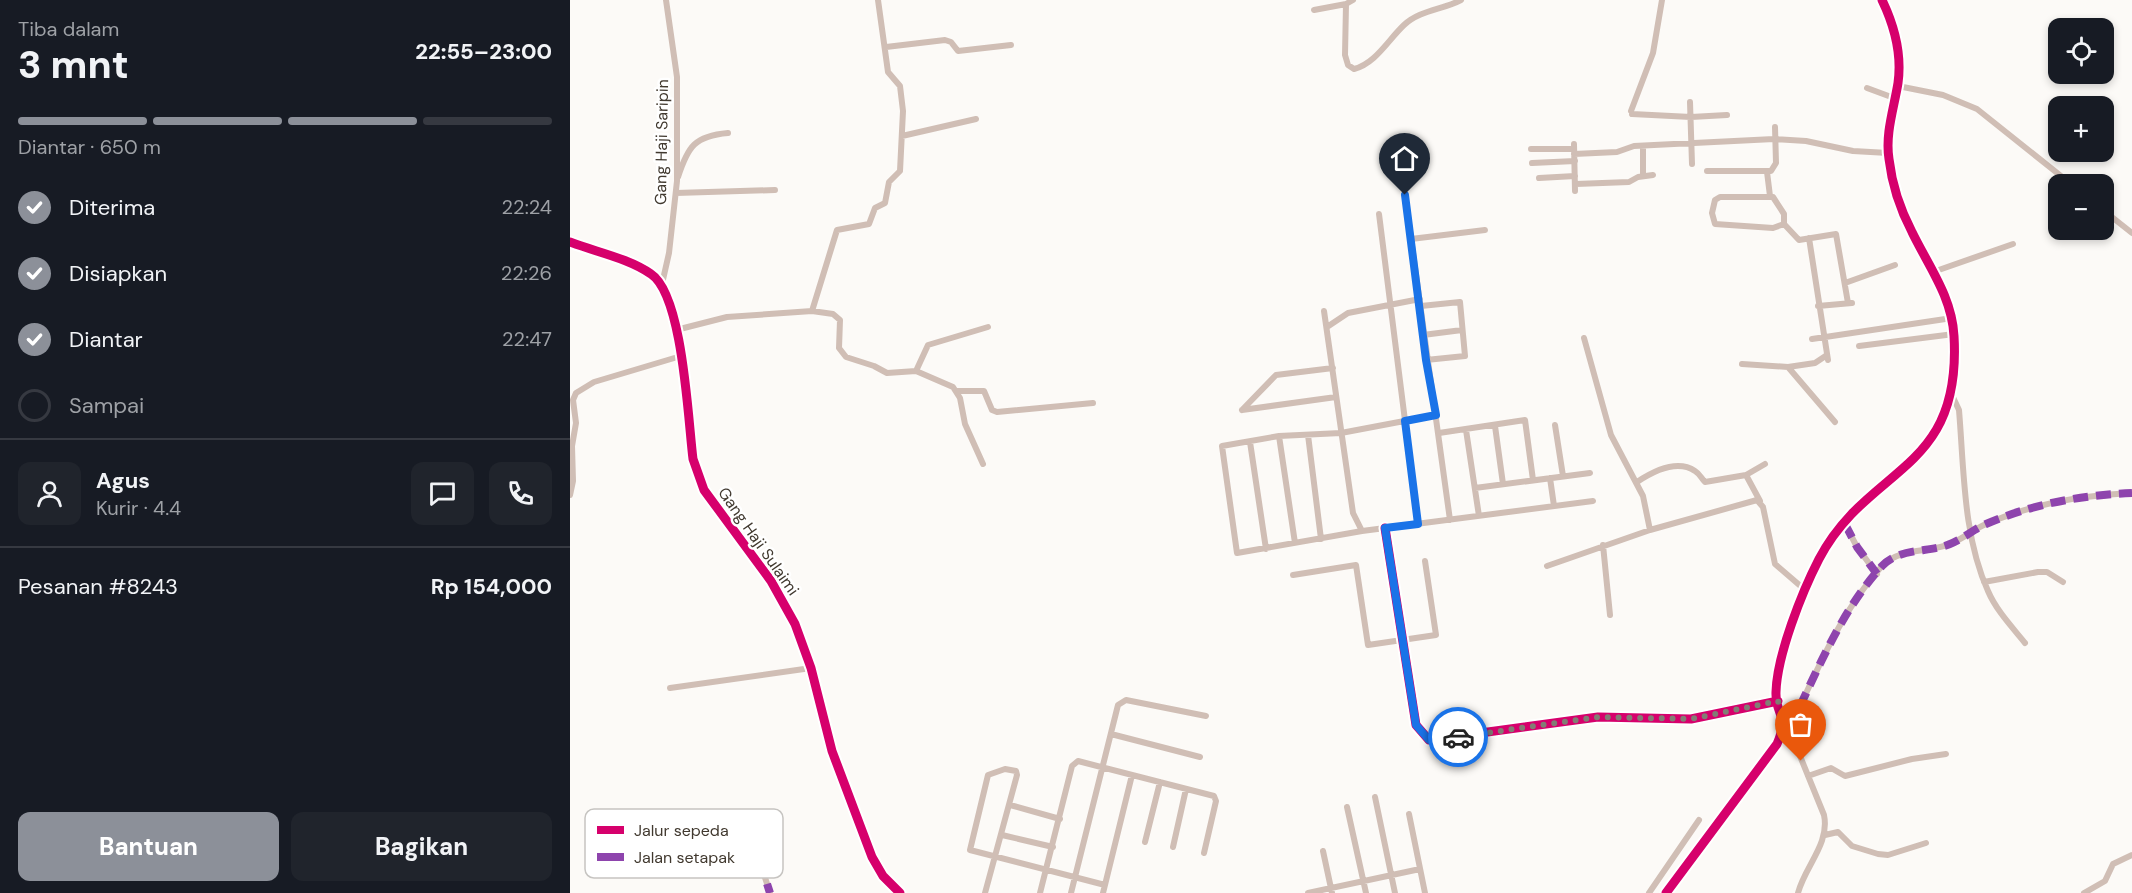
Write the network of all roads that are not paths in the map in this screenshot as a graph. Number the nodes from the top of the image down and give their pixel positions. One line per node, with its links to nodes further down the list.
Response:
1 (666, 0): 35 (street, Gang Haji Saripin)
2 (878, 0): 10 (street)
3 (1353, 0): 7 (street)
4 (1461, 0): 7 (street)
5 (1662, 0): 16 (street)
6 (1882, 0): 11 (street)
7 (1346, 4): 8 (street)
8 (1314, 10)
9 (1011, 45): 10 (street)
10 (886, 47): 20 (street)
11 (1898, 86): 13 (street); 31 (street)
12 (1867, 88): 13 (street)
13 (1894, 98): 26 (street)
14 (1690, 102): 16 (street)
15 (1727, 115): 16 (street)
16 (1690, 117): 22 (street)
17 (976, 119): 20 (street)
18 (1775, 127): 21 (street)
19 (728, 133): 35 (street)
20 (902, 136): 58 (street)
21 (1774, 139): 22 (street); 26 (street); 30 (street)
22 (1691, 143): 23 (street); 28 (street)
23 (1643, 147): 25 (street); 33 (street)
24 (1531, 149): 25 (street)
25 (1574, 152): 27 (street); 36 (street)
26 (1888, 153): 51 (street)
27 (1532, 163)
28 (1692, 164)
29 (1707, 171): 30 (street)
30 (1767, 172): 40 (street)
31 (2058, 174)
32 (1653, 175): 33 (street)
33 (1643, 176): 36 (street)
34 (1539, 178): 36 (street)
35 (676, 181): 38 (street, Gang Haji Saripin)
36 (1575, 184)
37 (775, 190): 38 (street)
38 (676, 193): 53 (street, Gang Haji Saripin)
39 (1405, 195): 47 (street)
40 (1770, 196): 43 (street); 43 (street)
41 (1379, 214): 55 (street)
42 (2114, 219): 45 (street)
43 (1784, 224): 46 (street)
44 (1485, 230): 47 (street)
45 (2132, 233)
46 (1809, 238): 52 (street); 57 (street)
47 (1411, 239): 54 (street)
48 (570, 242): 53 (street)
49 (2013, 244): 51 (street)
50 (1895, 265): 52 (street)
51 (1933, 272): 60 (street)
52 (1845, 283): 57 (street)
53 (662, 284): 63 (street, Gang Haji Sulaimi)
54 (1420, 299): 55 (street); 56 (street)
55 (1389, 305): 62 (street); 83 (street)
56 (1421, 306): 64 (street); 67 (street)
57 (1818, 306): 68 (street)
58 (812, 311): 63 (street); 76 (street)
59 (1324, 311): 62 (street)
60 (1952, 318): 65 (street); 66 (street)
61 (988, 327): 76 (street)
62 (1327, 327): 75 (street)
63 (676, 330): 71 (street, Gang Haji Sulaimi)
64 (1462, 330): 67 (street); 72 (street)
65 (1857, 334): 66 (street); 68 (street)
66 (1954, 334): 78 (street)
67 (1423, 335): 72 (street)
68 (1824, 337): 70 (street); 74 (street)
69 (1584, 338): 100 (street)
70 (1812, 339)
71 (681, 356): 81 (street); 130 (street, Gang Haji Sulaimi)
72 (1426, 360): 82 (street)
73 (1742, 364): 74 (street)
74 (1788, 367): 84 (street)
75 (1332, 368): 79 (street); 79 (street)
76 (916, 371): 77 (street)
77 (957, 391): 80 (street); 93 (street)
78 (1951, 393): 111 (street); 115 (street)
79 (1336, 397): 88 (street)
80 (1093, 403)
81 (572, 409): 104 (street)
82 (1436, 415): 83 (street); 89 (street)
83 (1405, 421): 88 (street); 110 (street)
84 (1835, 422)
85 (1495, 426): 87 (street); 99 (street); 101 (street)
86 (1555, 426): 97 (street)
87 (1466, 430): 89 (street); 102 (street)
88 (1341, 432): 90 (street); 114 (street)
89 (1438, 433): 109 (street)
90 (1308, 435): 91 (street); 116 (street)
91 (1279, 436): 92 (street); 117 (street)
92 (1250, 442): 119 (street); 119 (street)
93 (983, 464)
94 (1765, 464): 96 (street)
95 (1590, 473): 97 (street)
96 (1746, 475): 100 (street); 106 (street)
97 (1563, 476): 98 (street)
98 (1550, 478): 99 (street); 107 (street)
99 (1533, 480): 101 (street)
100 (1637, 482): 113 (street)
101 (1503, 484): 102 (street)
102 (1475, 488): 108 (street)
103 (2132, 493): 115 (street)
104 (570, 495)
105 (1593, 501): 107 (street)
106 (1760, 501): 113 (street); 126 (street)
107 (1554, 506): 108 (street)
108 (1479, 516): 109 (street)
109 (1449, 520): 110 (street)
110 (1418, 524): 112 (street)
111 (1845, 524): 122 (street); 126 (street)
112 (1385, 528): 114 (street); 128 (street)
113 (1650, 530): 118 (street)
114 (1362, 531): 116 (street)
115 (1971, 533): 122 (street); 124 (street)
116 (1321, 539): 117 (street)
117 (1295, 543): 119 (street)
118 (1603, 545): 121 (street); 127 (street)
119 (1266, 549)
120 (1425, 561): 128 (street)
121 (1547, 566)
122 (1876, 574): 135 (street)
123 (1293, 575): 128 (street)
124 (1984, 582): 125 (street); 129 (street)
125 (2062, 582)
126 (1804, 590): 132 (street)
127 (1610, 615)
128 (1402, 640): 132 (street)
129 (2025, 643)
130 (811, 668): 131 (street); 170 (street, Gang Haji Sulaimi)
131 (670, 688)
132 (1778, 701): 134 (street)
133 (1206, 716): 136 (street)
134 (1784, 719): 135 (street); 162 (street)
135 (1790, 727): 141 (street)
136 (1111, 734): 138 (street); 139 (street)
137 (1946, 754): 141 (street)
138 (1200, 757)
139 (1102, 768): 140 (street); 148 (street); 164 (street)
140 (1132, 775): 142 (street); 167 (street)
141 (1809, 776): 151 (street)
142 (1160, 782): 143 (street); 152 (street)
143 (1186, 789): 155 (street); 157 (street)
144 (1375, 798): 163 (street)
145 (1010, 805): 148 (street); 150 (street); 159 (street)
146 (1347, 807): 166 (street)
147 (1409, 814): 160 (street)
148 (1060, 819): 154 (street)
149 (1699, 820): 162 (street)
150 (1002, 835): 154 (street); 159 (street)
151 (1825, 835): 153 (street); 181 (street)
152 (1145, 842)
153 (1926, 843)
154 (1053, 847): 161 (street)
155 (1173, 847)
156 (1323, 851): 168 (street)
157 (1204, 853)
158 (2132, 855): 182 (street)
159 (997, 856): 161 (street); 171 (street)
160 (1420, 869): 163 (street); 178 (street)
161 (1046, 870): 164 (street); 172 (street)
162 (1672, 872): 179 (street); 180 (street)
163 (1392, 875): 166 (street); 177 (street)
164 (1076, 877): 167 (street); 173 (street)
165 (765, 878): 169 (street)
166 (1364, 881): 168 (street); 176 (street)
167 (1105, 885): 174 (street)
168 (1331, 891): 175 (street)
169 (770, 893)
170 (900, 893)
171 (985, 893)
172 (1040, 893)
173 (1071, 893)
174 (1103, 893)
175 (1308, 893)
176 (1366, 893)
177 (1395, 893)
178 (1425, 893)
179 (1649, 893)
180 (1666, 893)
181 (1798, 893)
182 (2084, 893)

